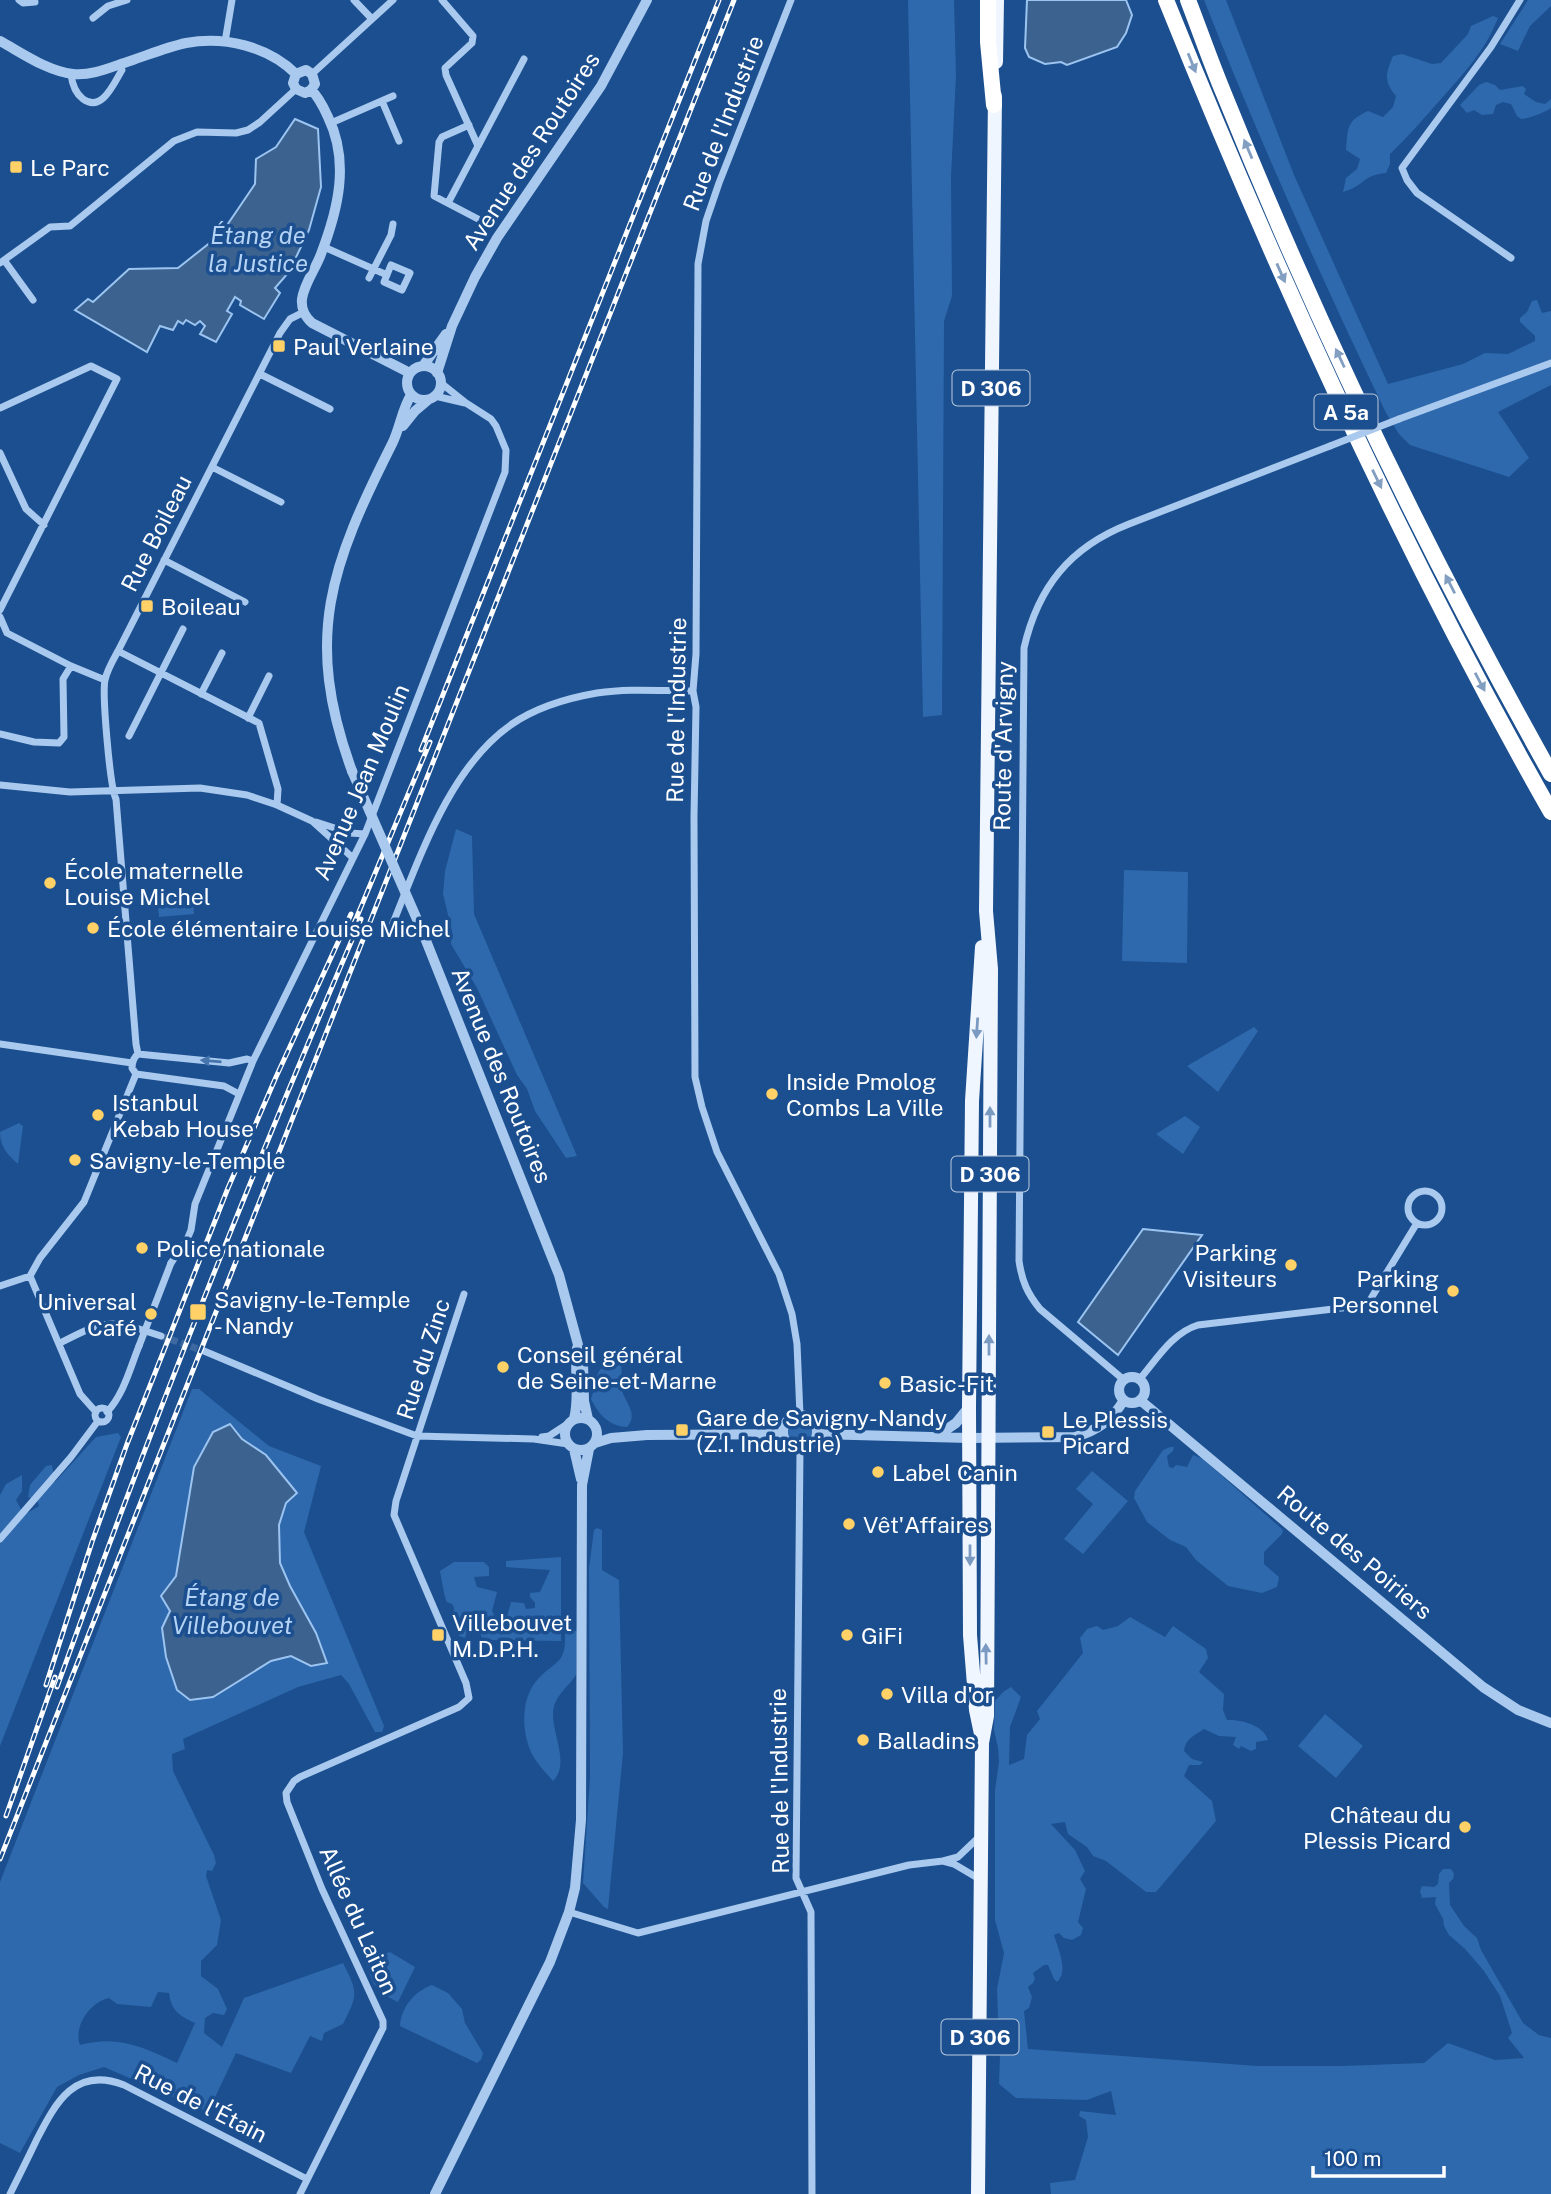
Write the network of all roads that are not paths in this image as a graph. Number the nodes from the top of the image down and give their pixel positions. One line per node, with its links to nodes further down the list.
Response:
1 (19, 0): 14 (street)
2 (127, 0): 15 (street)
3 (232, 0): 18 (street)
4 (354, 0): 16 (street)
5 (393, 0): 16 (street)
6 (442, 0): 30 (street)
7 (647, 0): 44 (street, Avenue des Routoires)
8 (790, 0): 71 (street, Rue de l'Industrie)
9 (988, 0): 28 (highway)
10 (997, 0): 28 (main road, D 306)
11 (1166, 0): 82 (highway, A 5a, one-way to 82)
12 (1188, 0): 76 (highway, A 5a, one-way to 12)
13 (1520, 0): 37 (street)
14 (35, 2)
15 (93, 18)
16 (372, 19): 23 (street)
17 (0, 41): 21 (street)
18 (225, 42): 20 (street); 22 (street)
19 (524, 59): 32 (street)
20 (120, 64): 21 (street); 21 (street)
21 (71, 74)
22 (296, 74): 23 (street); 24 (street)
23 (312, 74): 25 (street)
24 (296, 89): 25 (street); 38 (street)
25 (311, 90): 29 (street)
26 (393, 96): 27 (street)
27 (382, 101): 29 (street); 31 (street)
28 (995, 105): 86 (main road, D 306)
29 (331, 123): 36 (street)
30 (469, 125): 32 (street); 33 (street)
31 (399, 141)
32 (478, 146): 33 (street)
33 (448, 203): 34 (street)
34 (478, 219)
35 (393, 224): 39 (street)
36 (324, 247): 39 (street); 43 (street)
37 (1511, 257)
38 (2, 261): 42 (street)
39 (374, 269): 40 (street); 41 (street)
40 (387, 275)
41 (369, 278)
42 (33, 300)
43 (304, 312): 47 (street, Rue Boileau); 48 (street)
44 (452, 326): 46 (street, Avenue des Routoires); 49 (street, Avenue des Routoires)
45 (1551, 363): 102 (street, Route d'Arvigny, bridge)
46 (424, 366): 48 (street, Avenue des Routoires); 49 (street)
47 (260, 373): 54 (street); 57 (street, Rue Boileau)
48 (409, 375): 50 (street, Avenue des Routoires)
49 (439, 378): 51 (street, Avenue des Routoires); 52 (street, Avenue Jean Moulin)
50 (411, 395): 51 (street); 55 (street, Avenue des Routoires)
51 (432, 398): 52 (street); 55 (street, Avenue des Routoires)
52 (466, 403): 84 (street, Avenue Jean Moulin)
53 (0, 408): 59 (street)
54 (330, 409)
55 (401, 428): 100 (street, Avenue des Routoires, bridge)
56 (0, 453): 59 (street)
57 (212, 467): 58 (street); 60 (street, Rue Boileau)
58 (281, 502)
59 (44, 525): 62 (street)
60 (164, 560): 61 (street); 65 (street, Rue Boileau)
61 (245, 602)
62 (0, 610)
63 (0, 617): 67 (street)
64 (183, 629): 68 (street)
65 (118, 650): 68 (street); 70 (street, Rue Boileau)
66 (222, 653): 72 (street)
67 (71, 666): 70 (street); 74 (street)
68 (161, 673): 72 (street); 75 (street)
69 (269, 676): 73 (street)
70 (105, 680): 80 (street, Rue Boileau)
71 (693, 691): 87 (street); 109 (street, Rue de l'Industrie)
72 (201, 694): 73 (street)
73 (248, 718): 81 (street)
74 (0, 734)
75 (129, 736)
76 (1538, 750): 77 (highway); 78 (highway, A 5a)
77 (1551, 766)
78 (1551, 774)
79 (0, 785): 80 (street)
80 (113, 792): 81 (street); 89 (street, Rue Boileau)
81 (277, 805): 83 (street)
82 (1551, 812)
83 (312, 821): 84 (street); 85 (street)
84 (365, 834): 85 (street, Avenue Jean Moulin)
85 (353, 858): 90 (street, Avenue Jean Moulin)
86 (986, 911): 106 (main road, D 306, one-way to 106); 119 (main road, D 306, one-way to 86)
87 (391, 928)
88 (0, 1044): 91 (street)
89 (138, 1054): 90 (street, one-way to 89); 91 (street)
90 (253, 1061): 93 (street, Avenue Jean Moulin)
91 (132, 1063): 92 (street)
92 (136, 1074): 93 (street); 95 (street)
93 (239, 1094): 108 (street, Avenue Jean Moulin, bridge)
94 (1417, 1223): 94 (street); 103 (street)
95 (30, 1276): 96 (street); 99 (street)
96 (0, 1286)
97 (464, 1294): 116 (street, Rue du Zinc)
98 (160, 1336): 99 (street)
99 (60, 1343): 107 (street)
100 (577, 1345): 111 (street, Avenue des Routoires); 112 (street, Avenue des Routoires)
101 (204, 1351): 116 (street)
102 (1124, 1380): 103 (street); 104 (street)
103 (1139, 1380): 105 (street)
104 (1124, 1400): 105 (street); 119 (street)
105 (1140, 1400): 126 (street, Route des Poiriers)
106 (969, 1408): 117 (street); 118 (main road, D 306)
107 (96, 1412): 108 (street); 110 (street)
108 (107, 1412): 110 (street)
109 (800, 1415): 114 (street); 115 (street)
110 (98, 1421): 125 (street)
111 (571, 1421): 112 (street); 120 (street); 121 (street)
112 (591, 1422): 113 (street); 122 (street)
113 (647, 1434): 114 (street); 122 (street)
114 (783, 1434): 123 (street)
115 (817, 1434): 117 (street); 123 (street)
116 (417, 1436): 120 (street); 128 (street, Rue du Zinc)
117 (937, 1436): 118 (street)
118 (970, 1438): 119 (street); 127 (main road, D 306, one-way to 127)
119 (988, 1438): 127 (main road, D 306, one-way to 119)
120 (534, 1439): 121 (street)
121 (571, 1446): 122 (street); 124 (street)
122 (592, 1446): 124 (street)
123 (800, 1449): 132 (street, Rue de l'Industrie)
124 (582, 1485): 133 (street)
125 (0, 1539)
126 (1551, 1723)
127 (982, 1744): 129 (main road, D 306)
128 (300, 1777): 134 (street, Allée du Laiton)
129 (983, 1833): 130 (street); 131 (main road, D 306)
130 (943, 1861): 131 (street); 132 (street)
131 (981, 1880): 139 (main road, D 306)
132 (803, 1892): 133 (street); 138 (street, Rue de l'Industrie)
133 (569, 1912): 137 (street)
134 (307, 2179): 135 (street, Rue de l'Étain); 136 (street, Allée du Laiton)
135 (10, 2194)
136 (300, 2194)
137 (435, 2194)
138 (812, 2194)
139 (978, 2194)

